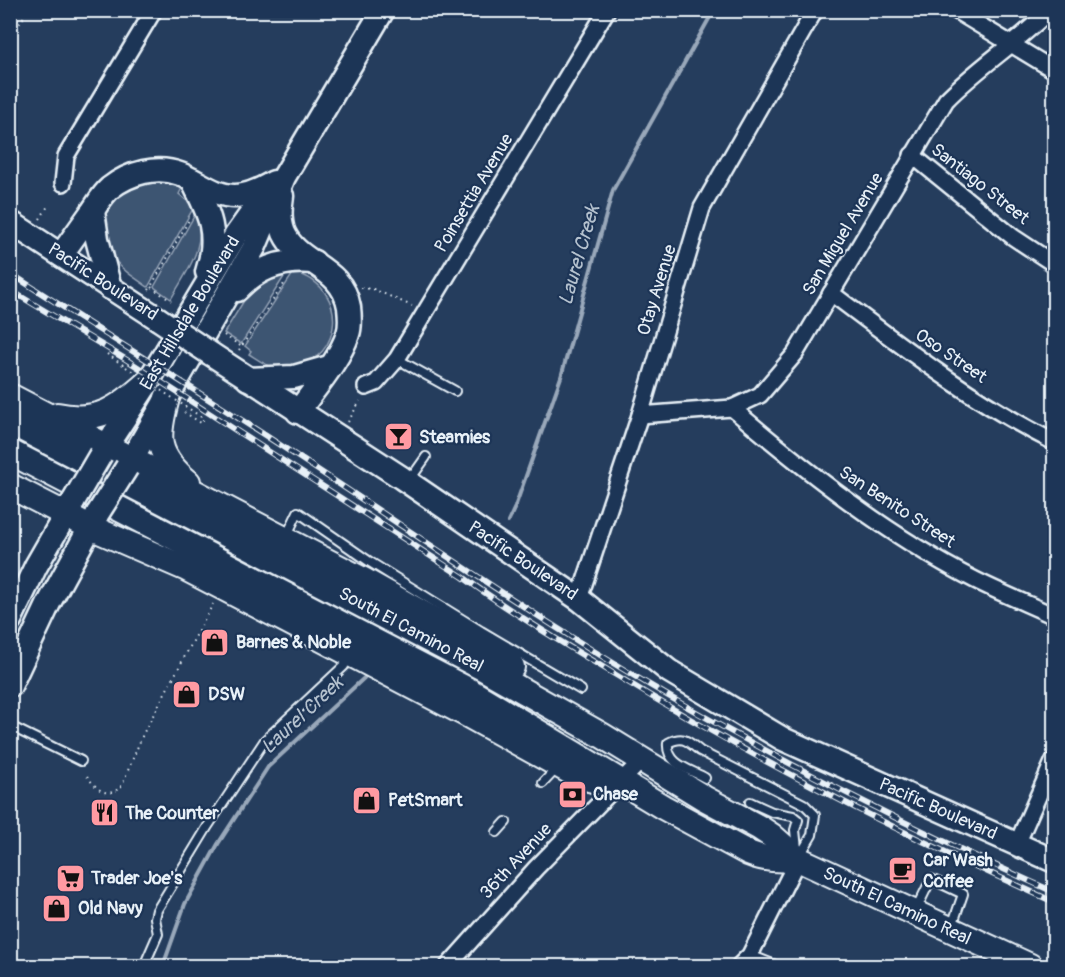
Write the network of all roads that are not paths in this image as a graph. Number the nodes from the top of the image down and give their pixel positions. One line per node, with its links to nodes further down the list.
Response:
1 (154, 10): 12 (street)
2 (383, 10): 10 (main road, East Hillsdale Boulevard)
3 (607, 10): 22 (street, Poinsettia Avenue)
4 (815, 10): 33 (street, Otay Avenue)
5 (955, 10): 7 (street)
6 (1050, 10): 7 (street, San Miguel Avenue)
7 (1011, 44): 8 (street); 9 (street, San Miguel Avenue)
8 (1054, 70)
9 (912, 155): 17 (street, Santiago Street); 19 (street, San Miguel Avenue)
10 (284, 177): 11 (main road); 16 (main road); 20 (main road, East Hillsdale Boulevard); 21 (main road, East Hillsdale Boulevard)
11 (192, 180): 13 (main road); 20 (main road)
12 (63, 183)
13 (93, 211): 15 (main road); 18 (main road)
14 (10, 222): 15 (main road, Pacific Boulevard)
15 (61, 255): 18 (main road, Pacific Boulevard)
16 (314, 262): 21 (main road); 23 (main road)
17 (1054, 264)
18 (110, 288): 24 (main road, Pacific Boulevard, bridge)
19 (831, 293): 30 (street, San Miguel Avenue); 35 (street, Oso Street)
20 (198, 299): 25 (main road, East Hillsdale Boulevard)
21 (219, 308): 29 (main road, East Hillsdale Boulevard)
22 (397, 359): 26 (street, Poinsettia Avenue); 27 (lane)
23 (329, 367): 24 (main road); 32 (main road)
24 (248, 379): 32 (main road, Pacific Boulevard)
25 (148, 382): 31 (main road); 36 (main road, East Hillsdale Boulevard)
26 (366, 387)
27 (455, 391)
28 (10, 396): 31 (main road)
29 (176, 404): 39 (main road, East Hillsdale Boulevard); 42 (main road)
30 (732, 408): 33 (street, San Miguel Avenue); 47 (street, San Benito Street)
31 (40, 412): 36 (main road)
32 (298, 412): 40 (main road, Pacific Boulevard)
33 (640, 415): 46 (street, Otay Avenue)
34 (10, 422): 53 (main road, South El Camino Real)
35 (1054, 442)
36 (104, 450): 39 (main road); 43 (main road, East Hillsdale Boulevard, bridge)
37 (10, 452): 59 (main road, South El Camino Real)
38 (426, 457): 40 (lane)
39 (129, 464): 42 (main road); 44 (main road, East Hillsdale Boulevard, bridge)
40 (408, 482): 46 (main road, Pacific Boulevard)
41 (10, 486): 43 (main road)
42 (211, 501): 45 (main road)
43 (69, 507): 44 (main road); 48 (main road, East Hillsdale Boulevard)
44 (94, 520): 49 (main road); 50 (main road, East Hillsdale Boulevard)
45 (285, 540): 51 (lane); 53 (main road)
46 (579, 599): 64 (main road, Pacific Boulevard)
47 (1054, 616)
48 (10, 620)
49 (351, 654): 57 (main road); 70 (lane)
50 (10, 686)
51 (581, 690)
52 (10, 726): 56 (lane)
53 (603, 736): 54 (main road, South El Camino Real)
54 (642, 760): 59 (street, 36th Avenue); 65 (main road, South El Camino Real)
55 (1054, 760): 64 (street)
56 (81, 761)
57 (560, 765): 59 (main road); 60 (lane)
58 (705, 778): 65 (lane)
59 (620, 781): 65 (main road, South El Camino Real); 71 (street, 36th Avenue)
60 (543, 783)
61 (750, 802): 65 (lane)
62 (506, 822): 63 (lane)
63 (497, 832)
64 (1017, 844): 66 (main road, Pacific Boulevard)
65 (798, 859): 67 (main road, South El Camino Real); 69 (street)
66 (1054, 861)
67 (914, 914): 68 (main road, South El Camino Real); 68 (lane)
68 (950, 931): 73 (main road, South El Camino Real)
69 (745, 961): 72 (lane)
70 (144, 966)
71 (448, 966)
72 (778, 966)
73 (1030, 966)

